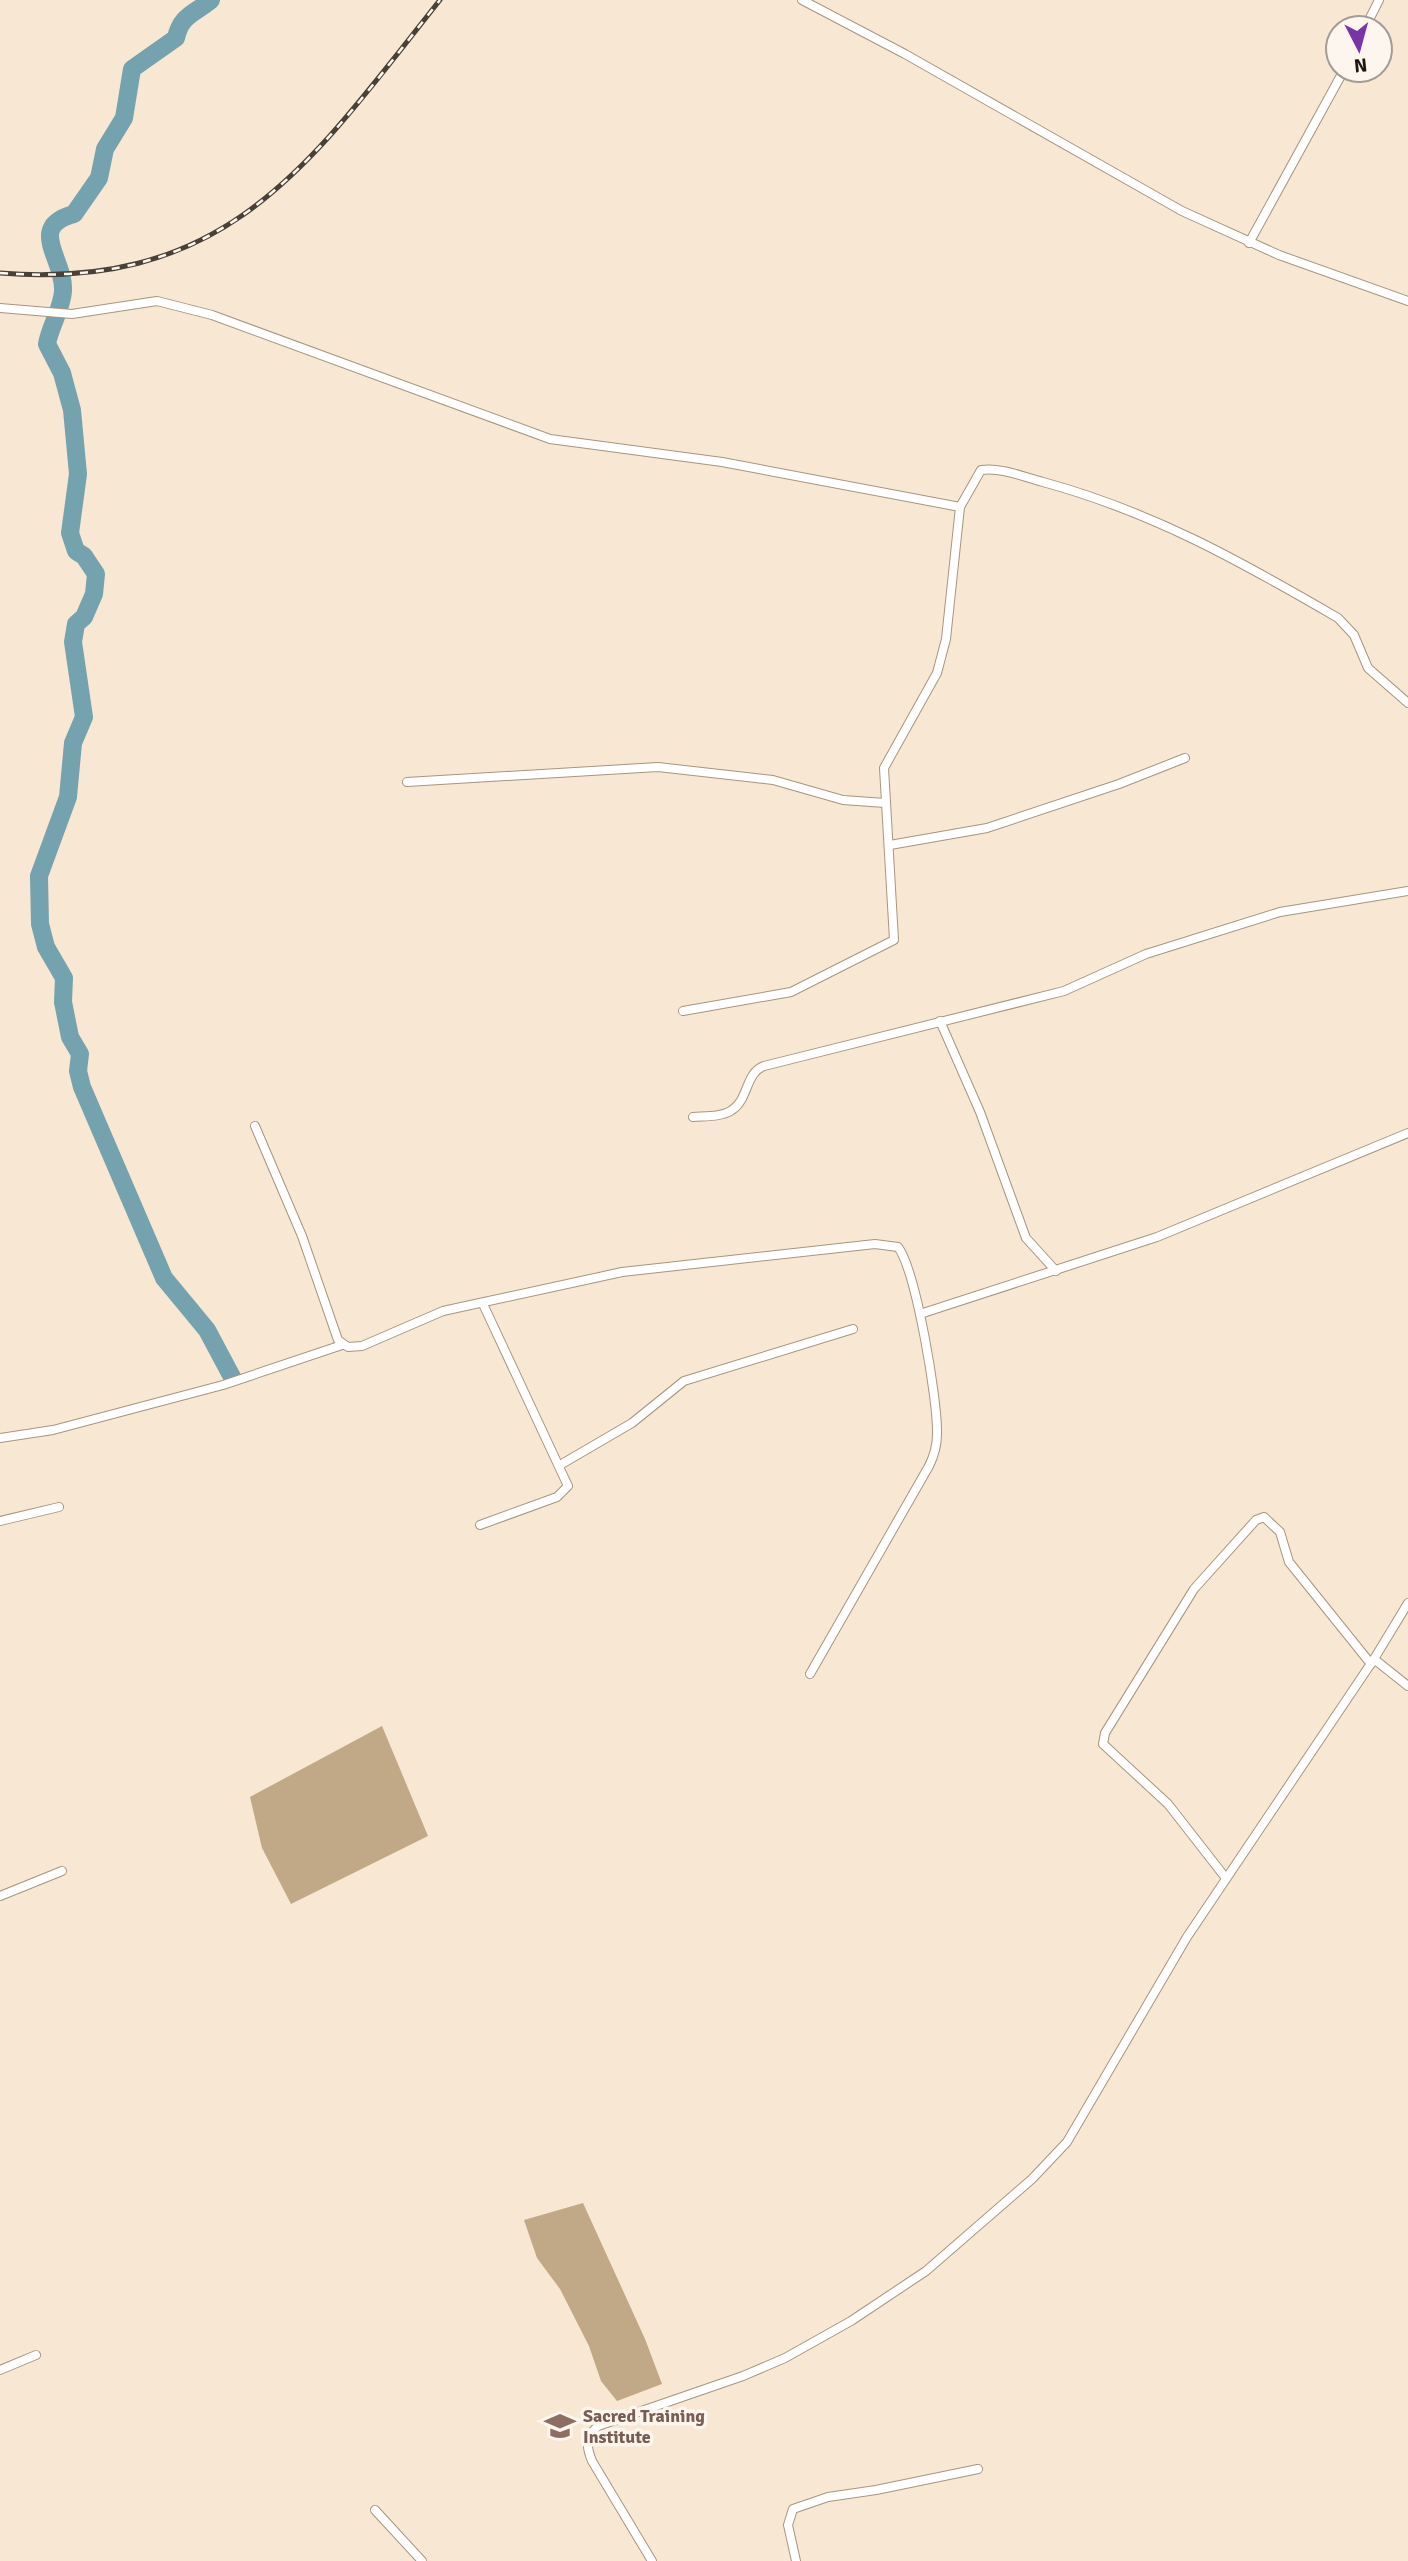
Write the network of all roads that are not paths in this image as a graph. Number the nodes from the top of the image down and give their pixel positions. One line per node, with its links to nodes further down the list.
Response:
1 (802, 0): 3 (street)
2 (1336, 84): 3 (street)
3 (1249, 243): 4 (street)
4 (1408, 301)
5 (0, 308): 6 (street)
6 (960, 507): 7 (street); 10 (street)
7 (1408, 703)
8 (1185, 758): 11 (street)
9 (407, 782): 10 (street)
10 (885, 803): 11 (street)
11 (890, 845): 13 (street)
12 (1408, 891): 14 (street)
13 (683, 1011)
14 (940, 1021): 15 (street); 18 (street)
15 (694, 1117)
16 (256, 1126): 22 (street)
17 (1408, 1133): 18 (street)
18 (1056, 1271): 20 (street)
19 (483, 1304): 20 (street); 22 (street); 24 (street)
20 (920, 1314): 30 (street)
21 (853, 1329): 24 (street)
22 (342, 1345): 23 (street)
23 (0, 1438)
24 (560, 1465): 27 (street)
25 (59, 1507): 26 (street)
26 (0, 1521)
27 (480, 1525)
28 (1408, 1603): 29 (street)
29 (1373, 1662): 31 (street); 33 (street); 33 (street)
30 (810, 1674)
31 (1408, 1686)
32 (62, 1871): 34 (street)
33 (1225, 1877): 40 (street)
34 (0, 1896)
35 (36, 2355): 36 (street)
36 (0, 2370)
37 (978, 2469): 41 (street)
38 (375, 2510): 39 (street)
39 (422, 2561)
40 (652, 2561)
41 (796, 2561)

